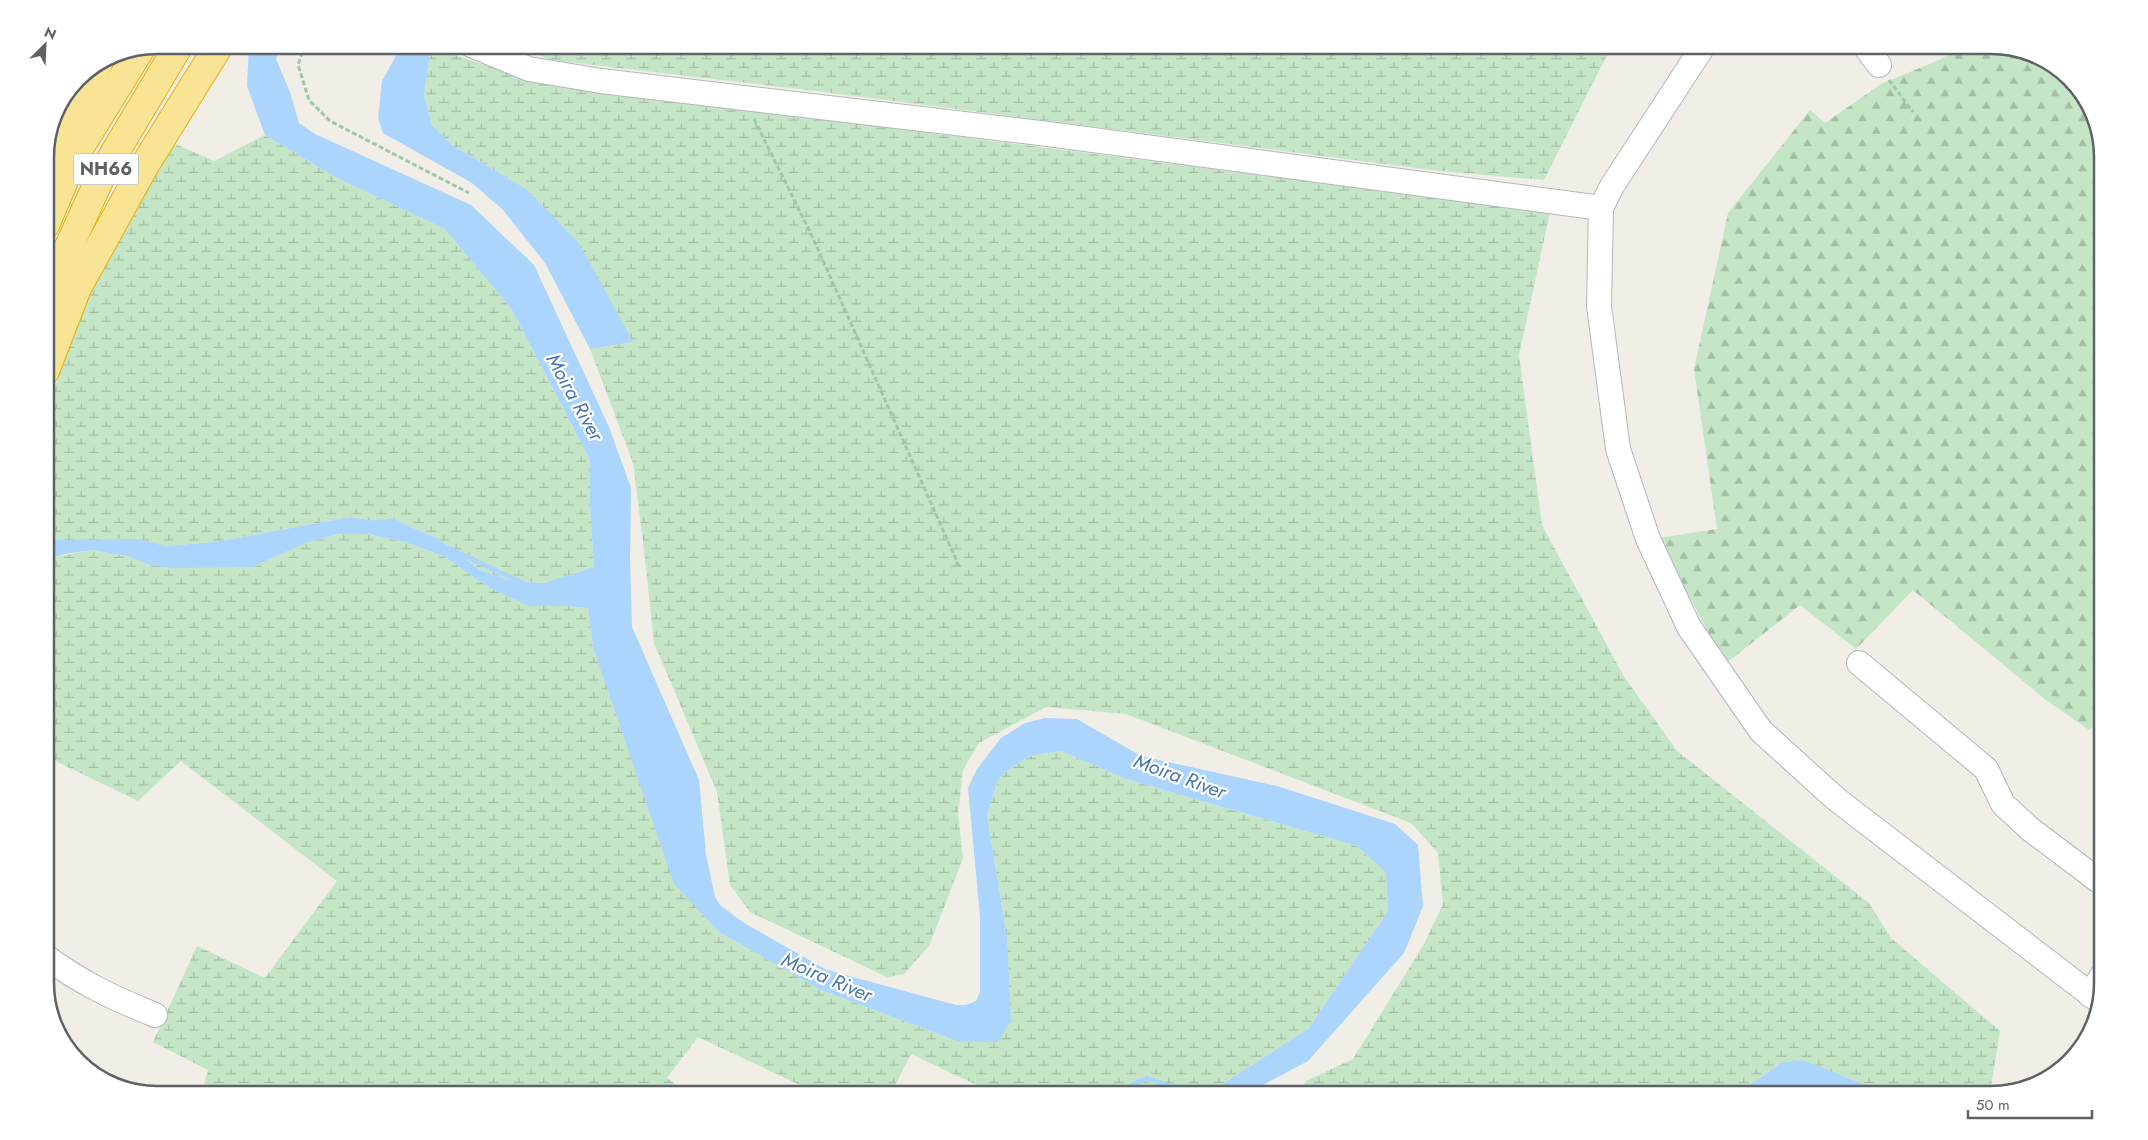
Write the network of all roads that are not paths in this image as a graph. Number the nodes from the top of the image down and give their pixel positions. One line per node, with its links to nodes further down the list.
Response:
1 (174, 54): 12 (highway, NH66)
2 (213, 54): 13 (highway)
3 (493, 54): 11 (street)
4 (1698, 54): 11 (street)
5 (1870, 54): 7 (street)
6 (136, 56): 10 (highway, NH66)
7 (1878, 65)
8 (91, 77): 9 (highway)
9 (54, 150)
10 (54, 204)
11 (1601, 208): 17 (street)
12 (54, 279)
13 (54, 348)
14 (1859, 663): 15 (street)
15 (2094, 878)
16 (54, 962): 18 (street)
17 (2093, 997)
18 (155, 1015)

